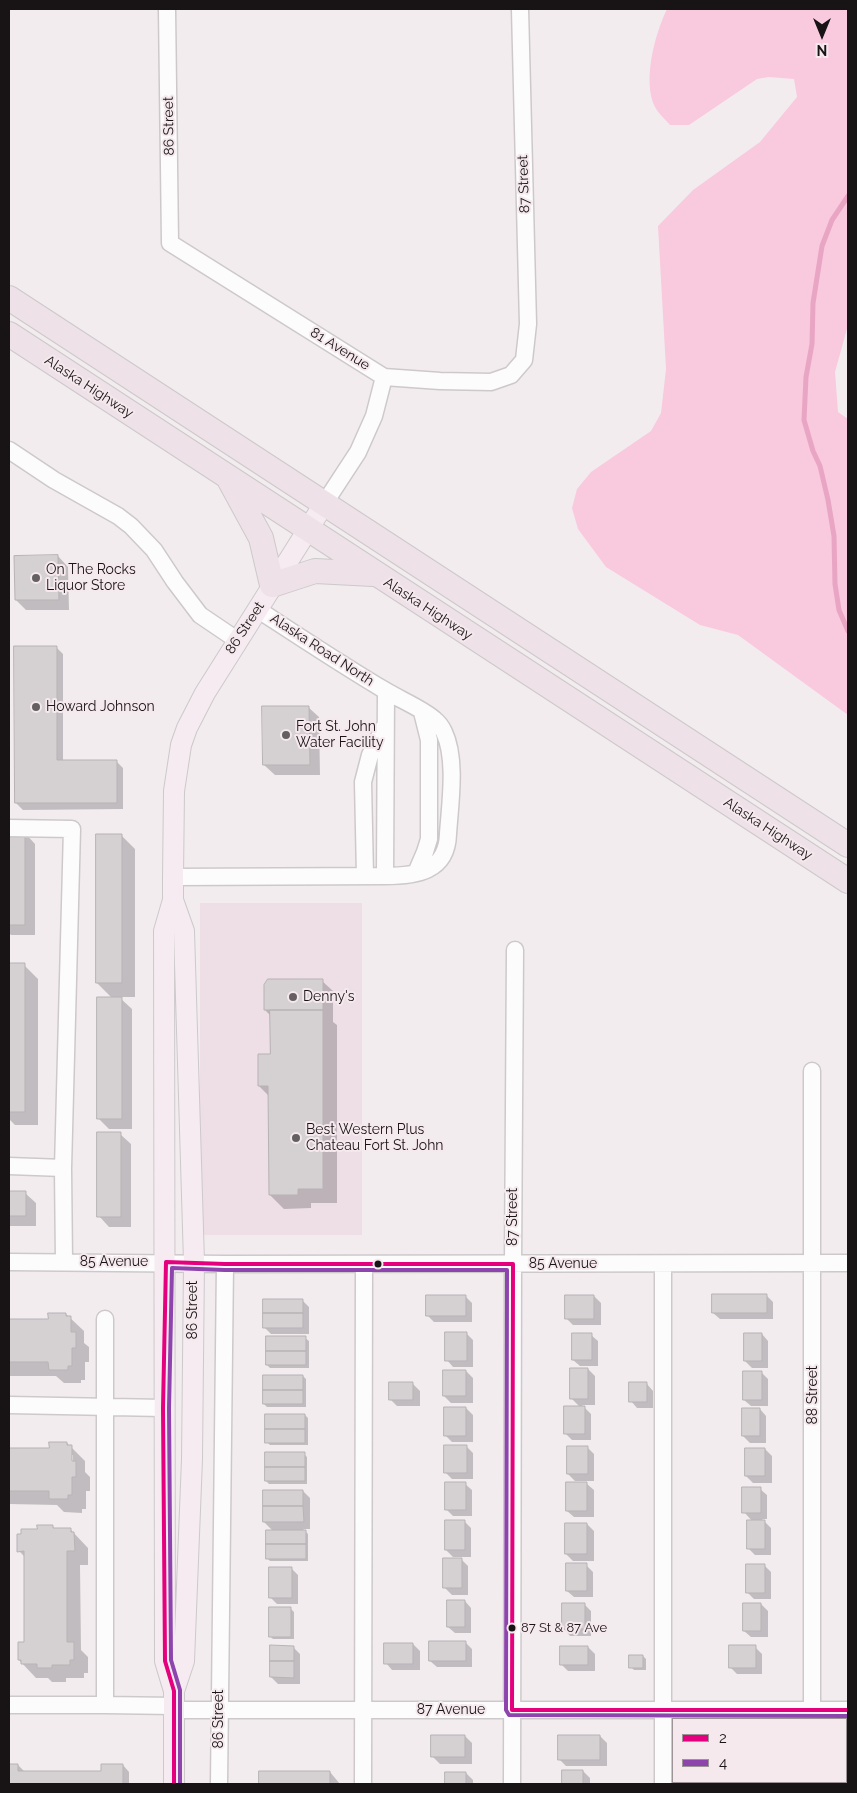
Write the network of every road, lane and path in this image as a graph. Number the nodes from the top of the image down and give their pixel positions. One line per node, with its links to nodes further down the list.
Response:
1 (167, 9): 3 (street, 86 Street)
2 (520, 9): 6 (street, 87 Street)
3 (170, 243): 7 (street, 81 Avenue)
4 (9, 298): 10 (highway)
5 (9, 334): 9 (highway, Alaska Highway)
6 (524, 360): 7 (street, 81 Avenue)
7 (384, 377): 10 (street, 86 Street)
8 (9, 450): 15 (street)
9 (229, 478): 11 (highway, Alaska Highway); 13 (highway)
10 (324, 504): 11 (main road, 86 Street); 20 (highway)
11 (308, 530): 12 (highway, Alaska Highway); 13 (main road, 86 Street)
12 (374, 574): 13 (highway); 25 (highway, Alaska Highway)
13 (272, 585): 14 (main road, 86 Street)
14 (257, 609): 15 (main road, 86 Street); 16 (street, Alaska Road North)
15 (237, 640): 24 (main road, 86 Street)
16 (386, 692): 17 (street, Alaska Road North); 18 (street)
17 (422, 712): 21 (street); 21 (street, Alaska Road North)
18 (386, 724): 22 (street); 23 (street)
19 (9, 828): 30 (street)
20 (848, 845)
21 (416, 873): 23 (street)
22 (365, 876): 23 (street); 24 (street)
23 (384, 876)
24 (173, 877): 26 (main road, 86 Street)
25 (848, 881)
26 (173, 900): 33 (main road, 86 Street); 34 (main road, 86 Street)
27 (515, 950): 38 (street, 87 Street)
28 (812, 1071): 40 (street, 88 Street)
29 (9, 1166): 30 (street)
30 (63, 1168): 32 (street)
31 (9, 1262): 32 (street, 85 Avenue)
32 (64, 1262): 33 (street, 85 Avenue)
33 (166, 1262): 34 (street, 85 Avenue); 44 (main road, 86 Street)
34 (194, 1262): 36 (street, 85 Avenue); 45 (main road, 86 Street)
35 (848, 1263): 40 (street, 85 Avenue)
36 (225, 1264): 37 (street, 85 Avenue); 48 (street, 86 Street)
37 (364, 1264): 38 (street, 85 Avenue); 49 (street)
38 (513, 1264): 39 (street, 85 Avenue); 50 (street, 87 Street)
39 (663, 1264): 40 (street, 85 Avenue); 52 (street)
40 (813, 1264): 53 (street, 88 Street)
41 (105, 1319): 43 (street)
42 (9, 1405): 43 (street)
43 (105, 1406): 44 (street); 47 (street)
44 (163, 1408): 45 (main road, 86 Street)
45 (174, 1702): 47 (street, 87 Avenue); 48 (street, 87 Avenue); 54 (main road, 86 Street)
46 (9, 1705): 47 (street, 87 Avenue)
47 (105, 1705)
48 (219, 1710): 49 (street, 87 Avenue); 55 (street, 86 Street)
49 (363, 1710): 50 (street, 87 Avenue); 56 (street)
50 (512, 1710): 52 (street, 87 Avenue); 57 (street, 87 Street)
51 (848, 1710): 53 (street, 87 Avenue)
52 (663, 1711): 53 (street, 87 Avenue); 58 (street)
53 (812, 1714)
54 (174, 1784)
55 (219, 1784)
56 (363, 1784)
57 (512, 1784)
58 (663, 1784)

